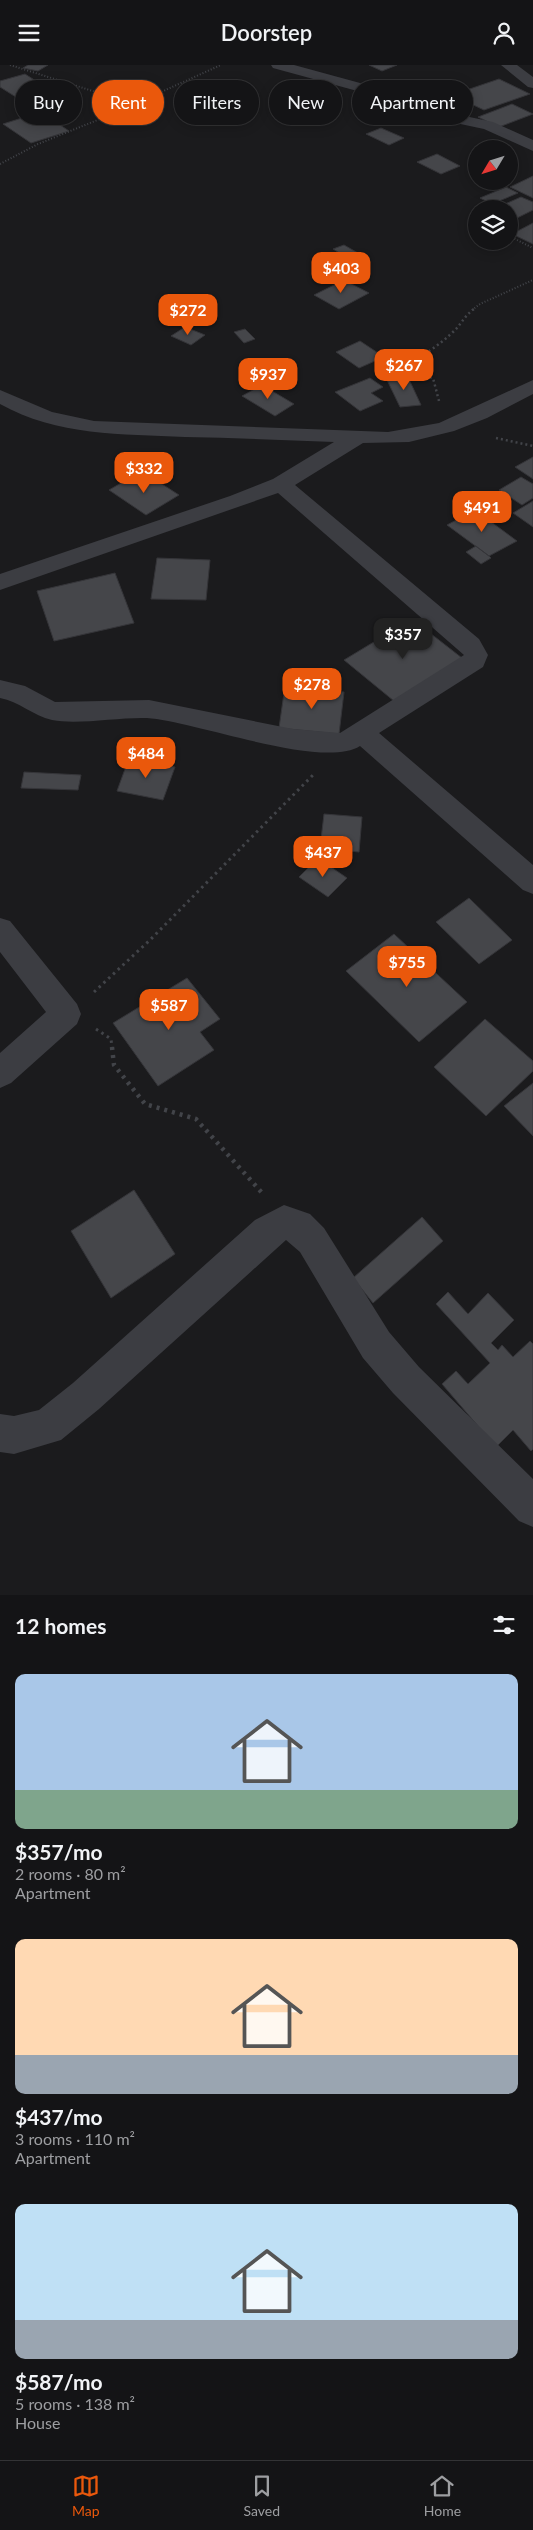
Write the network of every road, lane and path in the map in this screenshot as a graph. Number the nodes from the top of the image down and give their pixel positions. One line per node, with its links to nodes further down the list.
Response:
1 (10, 65): 6 (path)
2 (221, 65): 7 (path)
3 (278, 65): 9 (street)
4 (508, 65): 5 (street)
5 (533, 83)
6 (92, 91)
7 (164, 91)
8 (92, 122): 10 (path)
9 (533, 146)
10 (0, 164)
11 (518, 241): 12 (path)
12 (533, 247)
13 (533, 280): 16 (path)
14 (533, 386): 16 (street)
15 (0, 397): 17 (street)
16 (411, 436): 17 (street)
17 (360, 437): 18 (street)
18 (281, 484): 19 (street); 21 (street)
19 (0, 583)
20 (0, 689): 21 (street)
21 (353, 738): 22 (street); 24 (path)
22 (533, 882)
23 (0, 930): 24 (street)
24 (70, 1012): 25 (street); 26 (path)
25 (0, 1073)
26 (284, 1222): 27 (street); 28 (street)
27 (0, 1433)
28 (533, 1507)

